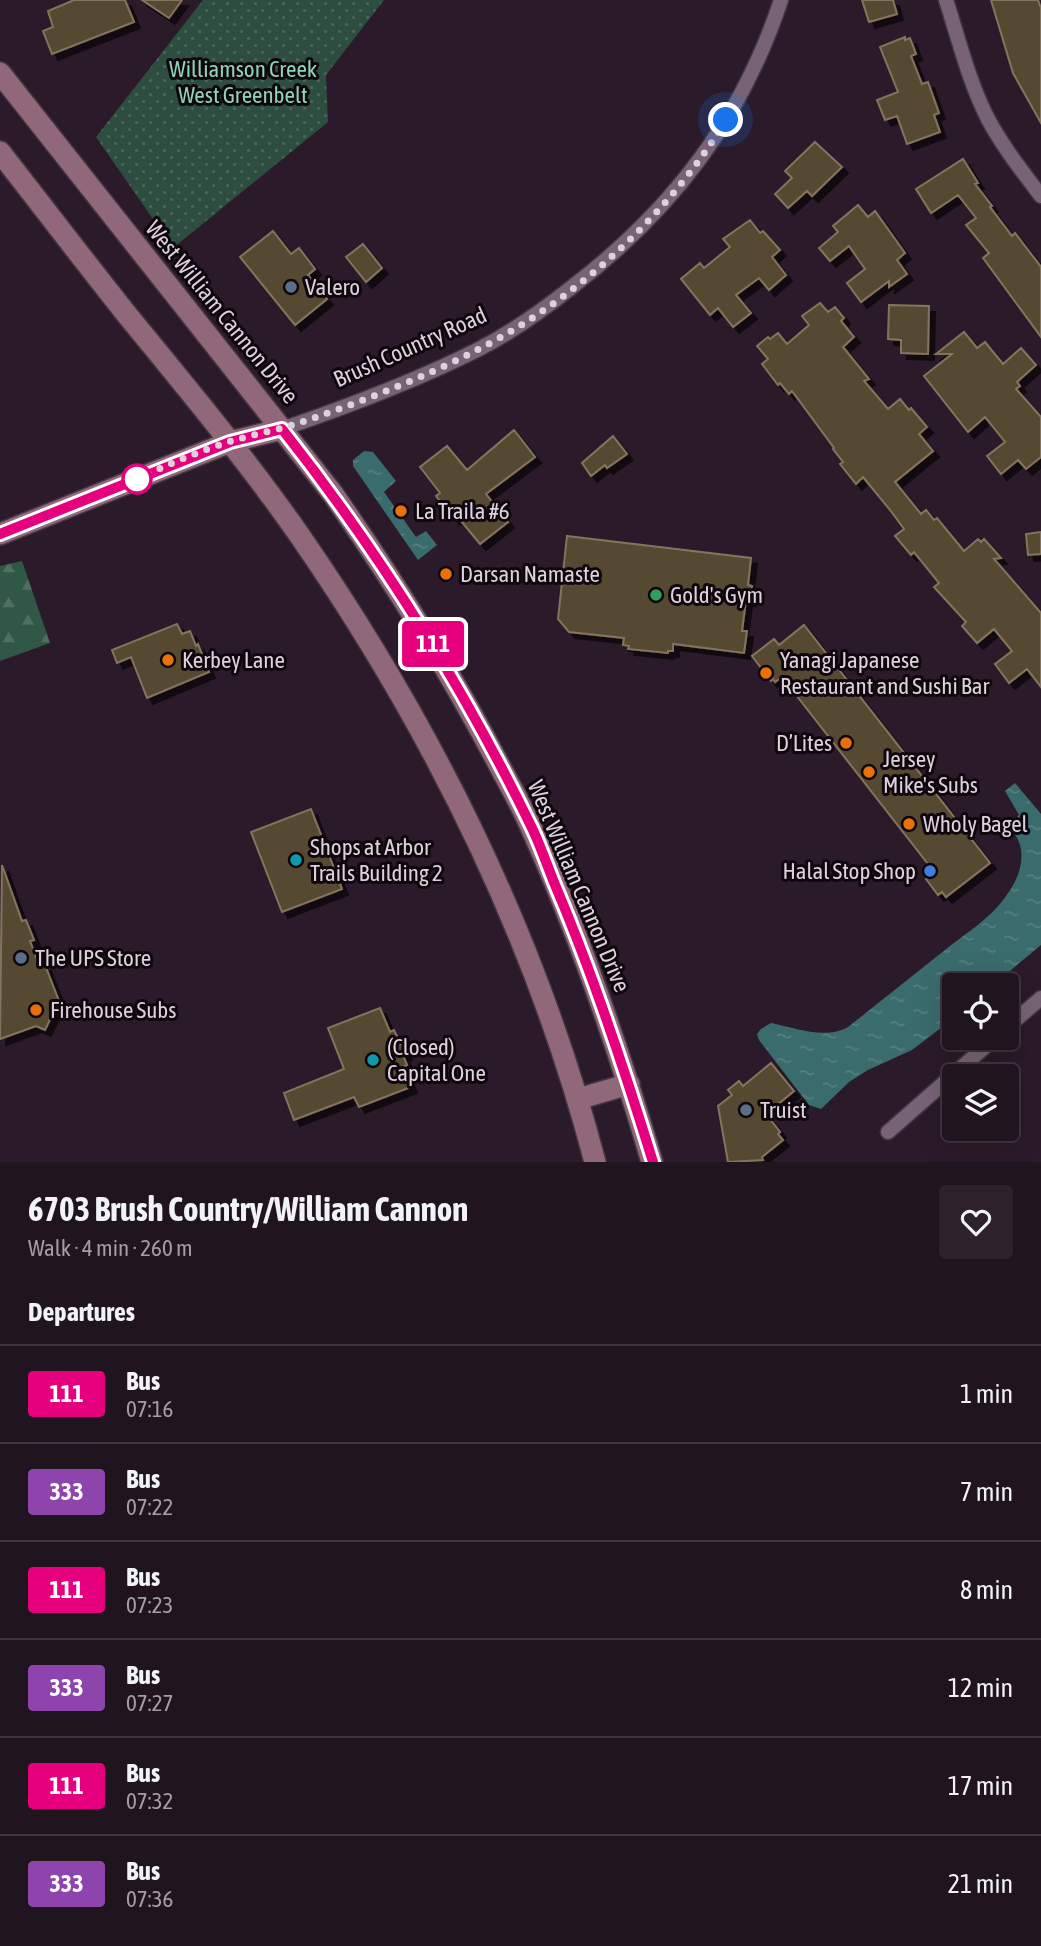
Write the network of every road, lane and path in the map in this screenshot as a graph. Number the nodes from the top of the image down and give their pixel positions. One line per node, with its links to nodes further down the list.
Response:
1 (781, 0): 6 (street, Brush Country Road)
2 (946, 0): 5 (street)
3 (0, 73): 6 (main road, West William Cannon Drive)
4 (0, 152): 7 (main road)
5 (1041, 196)
6 (282, 429): 7 (main road, Brush Country Road); 12 (main road, West William Cannon Drive)
7 (230, 442): 8 (main road, Brush Country Road); 13 (main road)
8 (0, 534)
9 (1041, 998): 10 (street)
10 (1019, 1017)
11 (981, 1050): 14 (street)
12 (629, 1084): 13 (main road); 16 (main road, West William Cannon Drive)
13 (578, 1099): 15 (main road)
14 (888, 1132)
15 (595, 1162)
16 (653, 1162)

